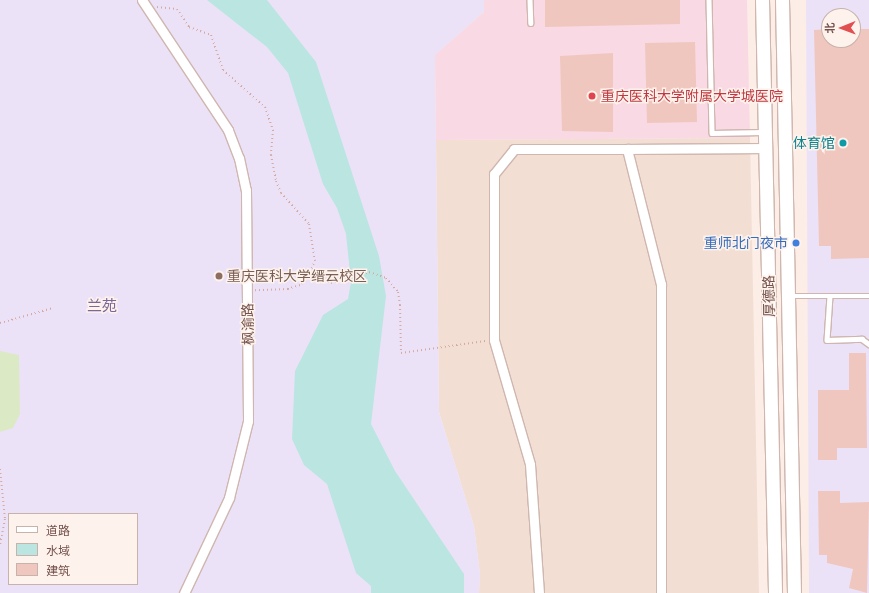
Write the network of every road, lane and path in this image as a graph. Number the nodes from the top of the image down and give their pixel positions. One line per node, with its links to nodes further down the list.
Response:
1 (530, 0): 6 (lane)
2 (710, 0): 7 (lane)
3 (762, 0): 7 (main road, 厚德路)
4 (782, 0): 12 (main road, 厚德路)
5 (145, 3): 10 (path); 11 (street, 枫渝路)
6 (531, 23)
7 (766, 132): 8 (main road, 厚德路)
8 (766, 148): 9 (street); 24 (main road, 厚德路)
9 (627, 149): 17 (street); 23 (street)
10 (309, 275): 11 (path); 17 (path)
11 (248, 290): 21 (street, 枫渝路)
12 (787, 296): 13 (lane); 25 (main road, 厚德路)
13 (830, 296): 14 (lane); 18 (lane)
14 (869, 296)
15 (53, 308): 16 (path)
16 (0, 323)
17 (494, 340): 22 (street)
18 (869, 344)
19 (0, 469): 20 (path)
20 (0, 545)
21 (184, 593)
22 (539, 593)
23 (661, 593)
24 (775, 593)
25 (794, 593)

